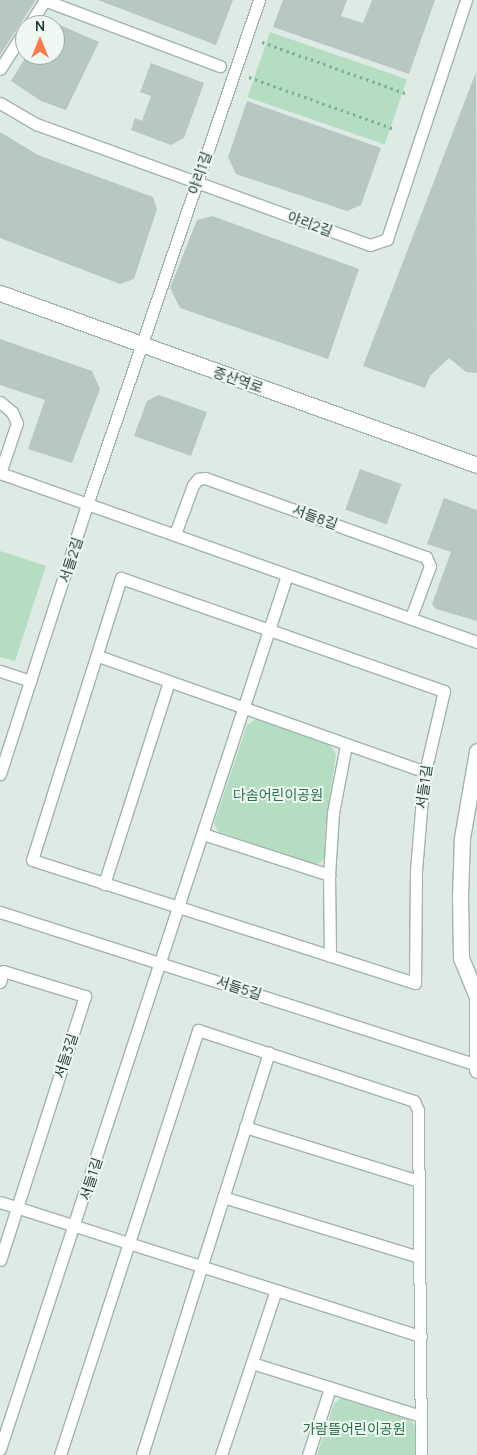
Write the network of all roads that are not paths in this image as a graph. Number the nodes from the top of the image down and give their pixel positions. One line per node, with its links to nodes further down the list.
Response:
1 (45, 0): 4 (street); 6 (street)
2 (259, 0): 9 (street, 야리1길)
3 (466, 0): 9 (street, 야리2길)
4 (35, 15)
5 (15, 46): 7 (street)
6 (220, 66)
7 (0, 69)
8 (0, 103): 9 (street, 야리2길)
9 (196, 183): 11 (street, 야리1길)
10 (0, 293): 11 (street, 증산역로)
11 (141, 346): 13 (street, 증산역로); 15 (street, 서들2길)
12 (0, 402): 14 (street)
13 (477, 465)
14 (0, 473): 15 (street)
15 (88, 502): 16 (street); 23 (street, 서들2길)
16 (175, 534): 17 (street); 18 (street, 서들8길)
17 (287, 575): 18 (street); 19 (street, 서들1길)
18 (411, 618): 20 (street)
19 (268, 628): 21 (street, 서들1길); 25 (street, 서들1길); 28 (street, 서들1길)
20 (477, 642)
21 (98, 656): 24 (street); 32 (street, 서들1길)
22 (0, 671): 23 (street)
23 (30, 681): 29 (street, 서들2길)
24 (169, 681): 25 (street); 32 (street)
25 (243, 708): 26 (street); 30 (street, 서들1길)
26 (346, 745): 28 (street); 31 (street)
27 (477, 751): 39 (street)
28 (425, 772): 35 (street, 서들1길)
29 (0, 774)
30 (204, 834): 31 (street); 33 (street, 서들1길)
31 (329, 875): 35 (street)
32 (104, 884): 33 (street, 서들1길)
33 (180, 908): 35 (street, 서들1길); 36 (street, 서들1길)
34 (0, 912): 36 (street, 서들5길)
35 (330, 956)
36 (161, 963): 41 (street, 서들5길); 48 (street, 서들1길)
37 (0, 982): 47 (street, 서들3길)
38 (477, 985): 39 (street)
39 (477, 996): 41 (street)
40 (269, 1053): 43 (street); 44 (street); 49 (street)
41 (477, 1065): 42 (street)
42 (477, 1070)
43 (245, 1127): 44 (street); 45 (street)
44 (418, 1180): 50 (street)
45 (223, 1197): 50 (street); 52 (street)
46 (0, 1202): 47 (street)
47 (18, 1208): 48 (street); 51 (street, 서들3길)
48 (76, 1226): 49 (street); 58 (street, 서들1길)
49 (129, 1245): 52 (street); 59 (street)
50 (419, 1257): 54 (street)
51 (0, 1260)
52 (202, 1266): 53 (street); 60 (street)
53 (276, 1290): 54 (street); 55 (street)
54 (421, 1336): 57 (street)
55 (252, 1363): 56 (street); 61 (street)
56 (330, 1388): 57 (street); 62 (street)
57 (421, 1416): 63 (street)
58 (0, 1449)
59 (60, 1455)
60 (142, 1455)
61 (221, 1455)
62 (308, 1455)
63 (421, 1455)

